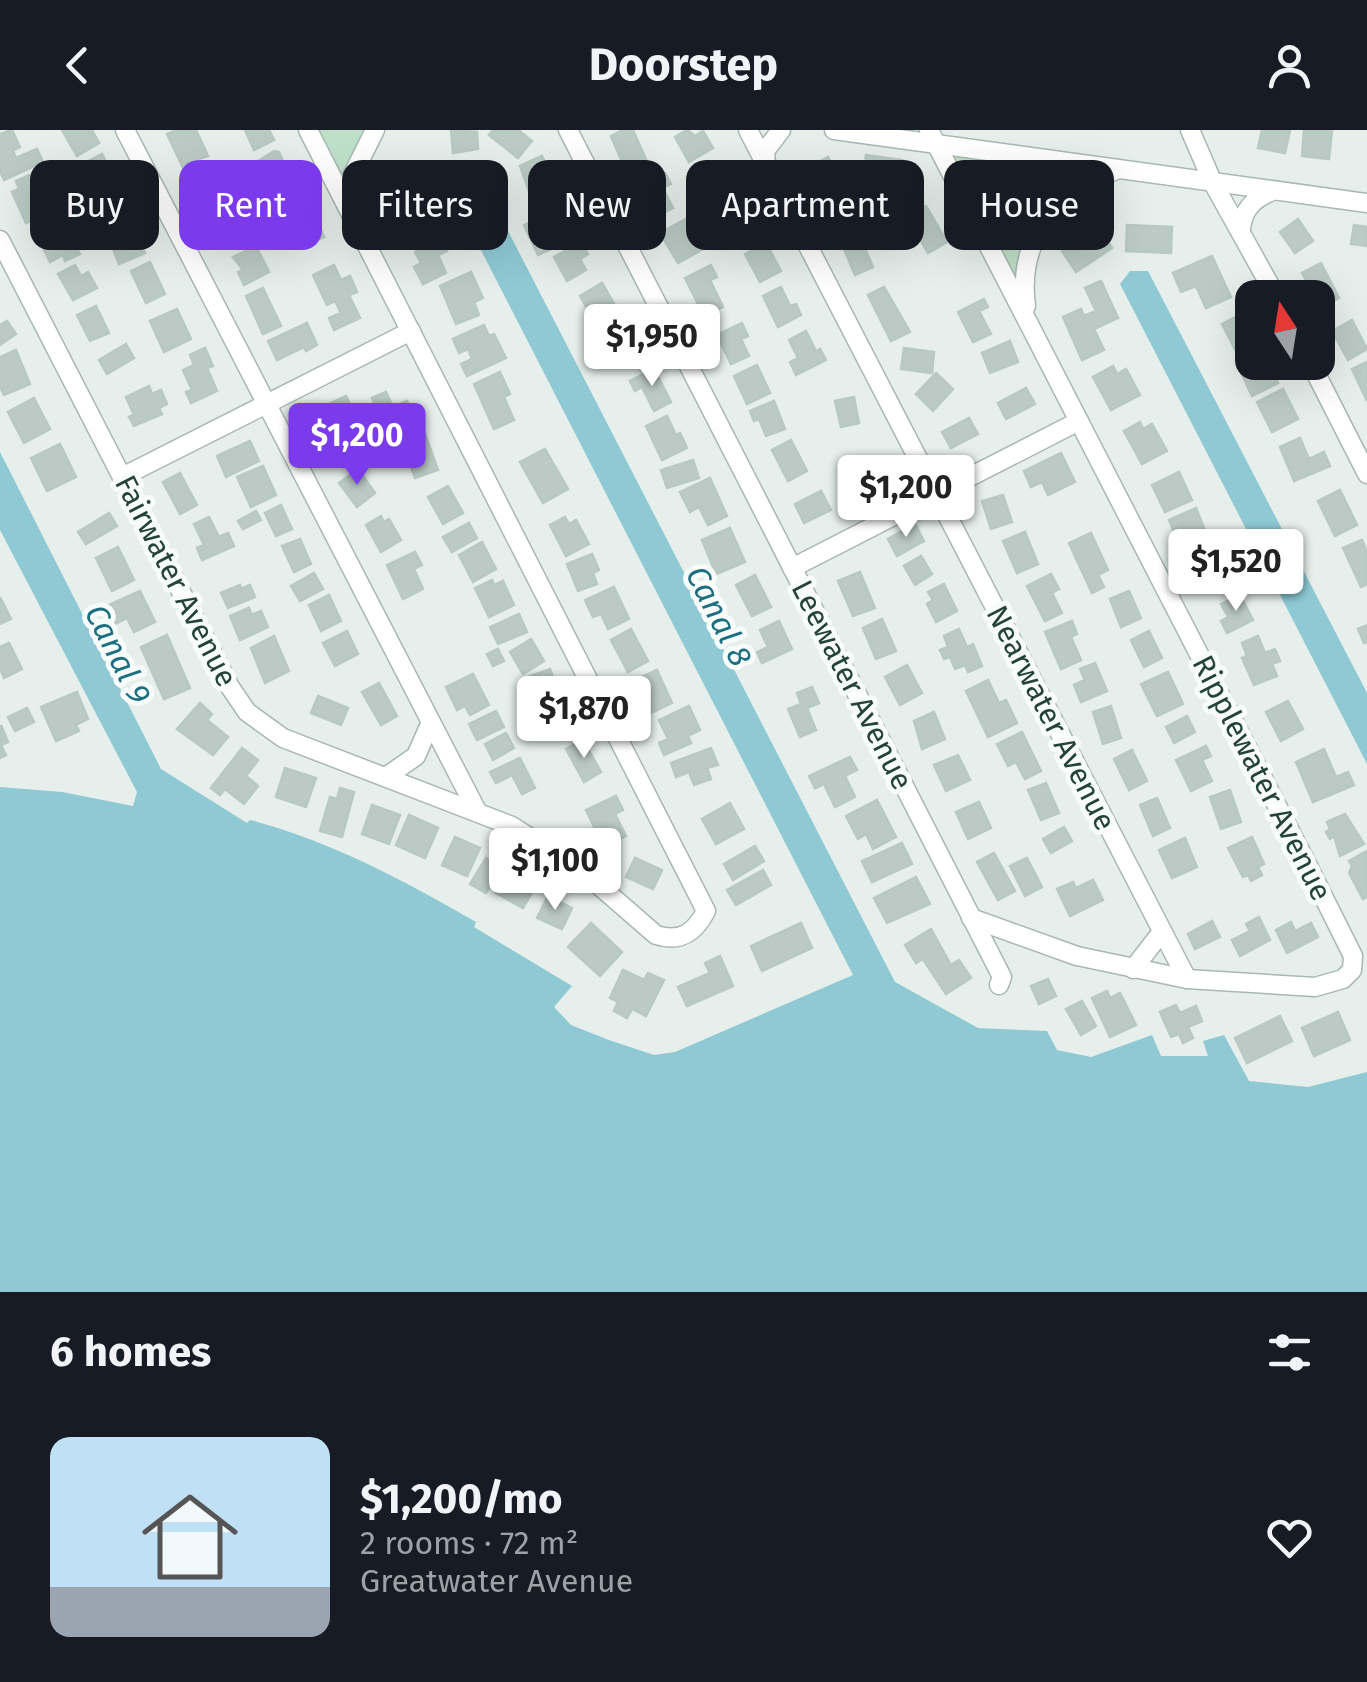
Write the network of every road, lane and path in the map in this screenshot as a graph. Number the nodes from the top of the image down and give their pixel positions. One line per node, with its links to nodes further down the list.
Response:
1 (125, 130): 26 (street)
2 (308, 130): 16 (street)
3 (376, 130): 10 (street)
4 (748, 130): 11 (street, Nearwater Avenue)
5 (781, 130): 12 (street)
6 (834, 130): 9 (street)
7 (1190, 130): 14 (street)
8 (568, 131): 31 (street, Leewater Avenue)
9 (934, 137): 13 (street); 23 (street, Ripplewater Avenue)
10 (361, 160)
11 (763, 160)
12 (766, 160)
13 (1117, 169): 14 (street); 23 (street, Ripplewater Avenue)
14 (1213, 182): 15 (street); 18 (street)
15 (1276, 190): 17 (street); 18 (street)
16 (342, 196)
17 (1367, 203)
18 (1241, 230): 22 (street)
19 (0, 240): 29 (street, Fairwater Avenue)
20 (369, 250): 24 (street)
21 (810, 250): 30 (street, Nearwater Avenue)
22 (1267, 280)
23 (1028, 321): 27 (street, Ripplewater Avenue)
24 (410, 330): 26 (street); 34 (street, Fairwater Avenue)
25 (1319, 380): 28 (street)
26 (266, 404): 29 (street); 32 (street)
27 (1078, 421): 30 (street); 38 (street, Ripplewater Avenue)
28 (1367, 474)
29 (122, 477): 33 (street, Fairwater Avenue)
30 (936, 494): 31 (street); 36 (street, Nearwater Avenue)
31 (792, 568): 35 (street, Leewater Avenue)
32 (430, 724): 33 (street); 34 (street)
33 (387, 776): 34 (street, Fairwater Avenue)
34 (476, 811)
35 (971, 918): 37 (street); 39 (street, Leewater Avenue)
36 (1161, 933): 37 (street); 38 (street, Nearwater Avenue)
37 (1132, 969): 38 (street)
38 (1187, 979)
39 (999, 986)

